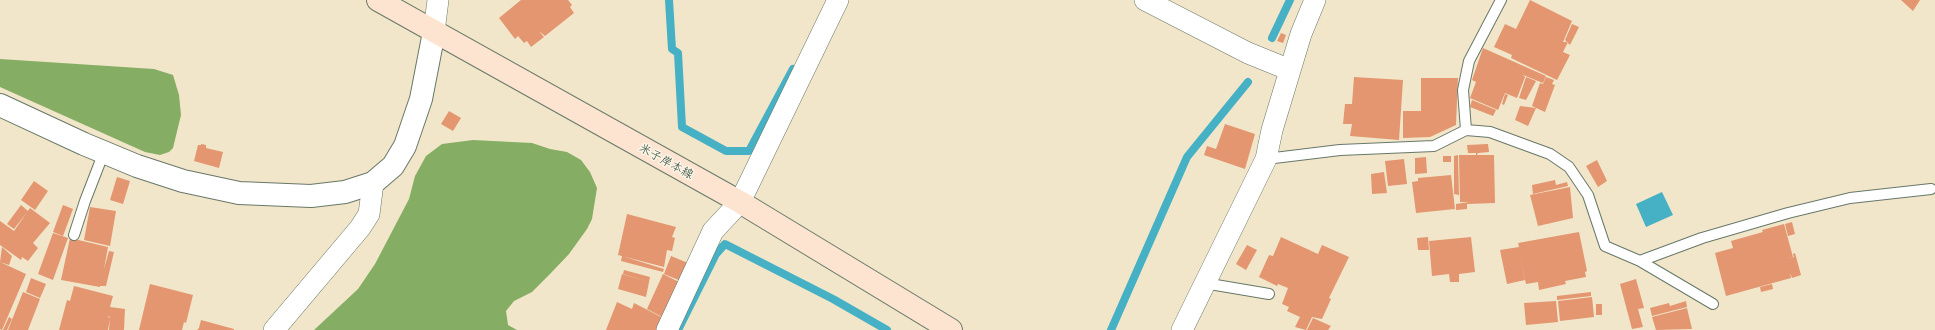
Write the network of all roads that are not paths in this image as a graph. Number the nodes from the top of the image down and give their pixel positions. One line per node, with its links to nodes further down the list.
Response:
1 (378, 0): 7 (main road, 米子岸本線)
2 (438, 0): 7 (street)
3 (838, 0): 15 (street)
4 (1145, 0): 8 (street)
5 (1315, 0): 8 (street)
6 (1501, 0): 10 (lane)
7 (434, 32): 13 (street); 15 (main road, 米子岸本線)
8 (1290, 70): 12 (street)
9 (0, 105): 11 (street)
10 (1466, 130): 12 (lane); 17 (lane)
11 (104, 152): 13 (street); 16 (lane)
12 (1266, 159): 18 (street)
13 (373, 183): 21 (street)
14 (1931, 189): 17 (lane)
15 (740, 202): 22 (street); 23 (main road, 米子岸本線)
16 (74, 235)
17 (1640, 261): 20 (lane)
18 (1204, 283): 19 (lane); 24 (street)
19 (1269, 294)
20 (1713, 304)
21 (274, 330)
22 (667, 330)
23 (951, 330)
24 (1182, 330)

